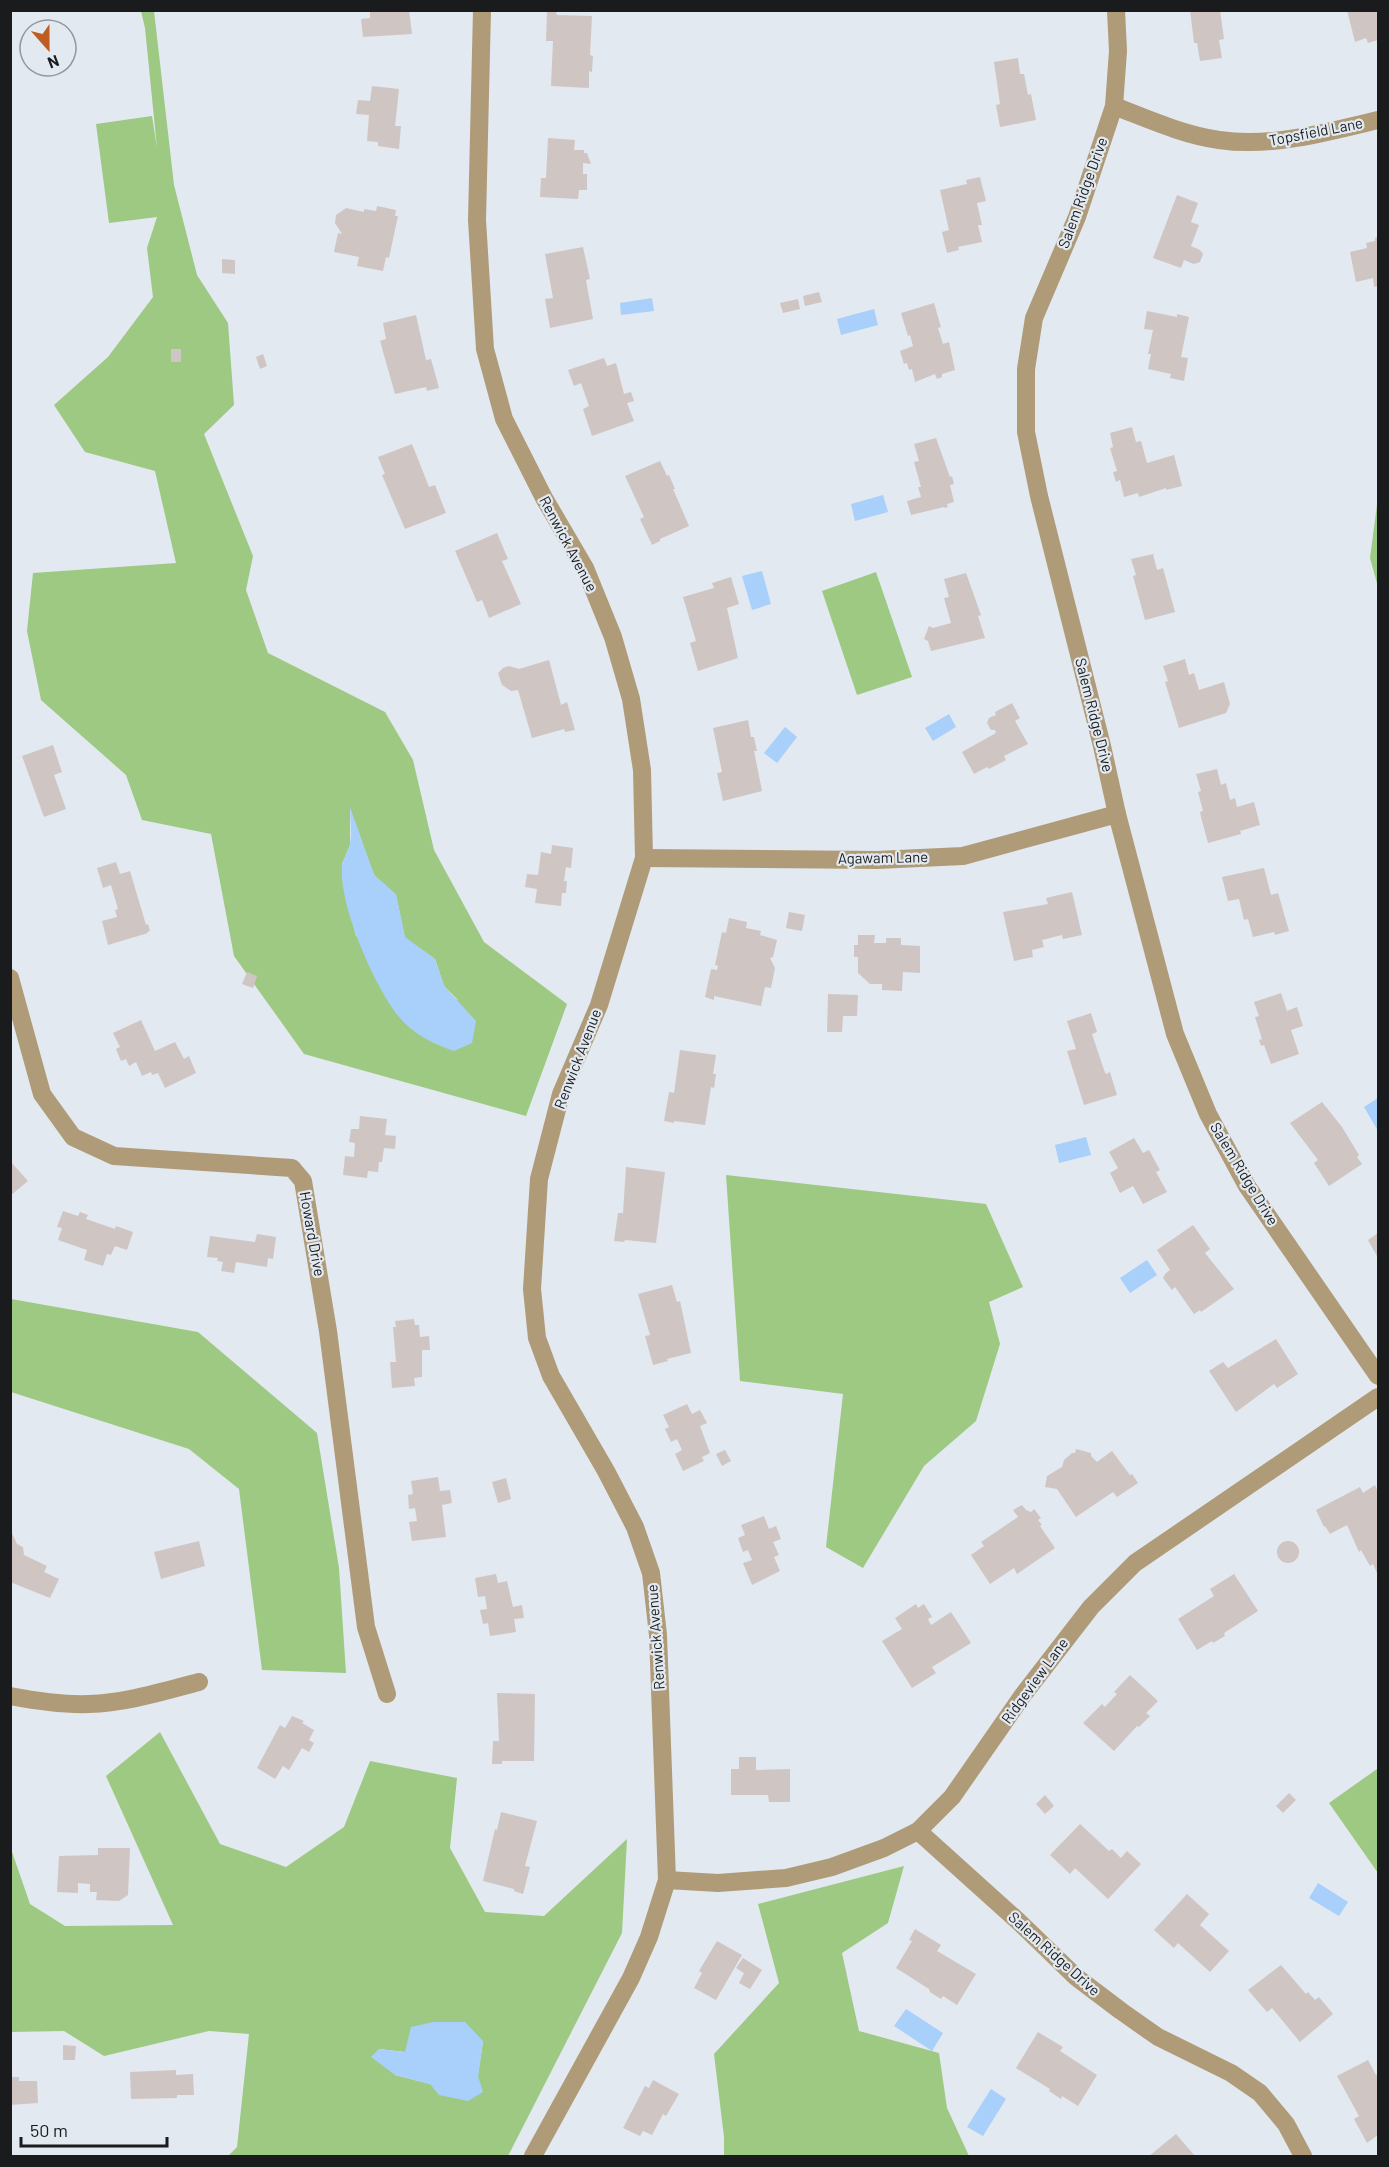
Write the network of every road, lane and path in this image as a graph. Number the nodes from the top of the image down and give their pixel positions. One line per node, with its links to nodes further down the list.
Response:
1 (482, 10): 6 (street, Renwick Avenue)
2 (1116, 10): 3 (street, Salem Ridge Drive)
3 (1114, 106): 4 (street, Topsfield Lane); 5 (street, Salem Ridge Drive)
4 (1378, 120)
5 (1117, 814): 6 (street, Agawam Lane); 8 (street, Salem Ridge Drive)
6 (644, 858): 14 (street, Renwick Avenue)
7 (10, 978): 11 (street, Howard Drive)
8 (1378, 1376)
9 (1378, 1396): 13 (street, Ridgeview Lane)
10 (199, 1682): 12 (street)
11 (387, 1694)
12 (10, 1696)
13 (918, 1831): 14 (street, Ridgeview Lane); 16 (street, Salem Ridge Drive)
14 (667, 1880): 15 (street, Renwick Avenue)
15 (533, 2157)
16 (1303, 2157)

